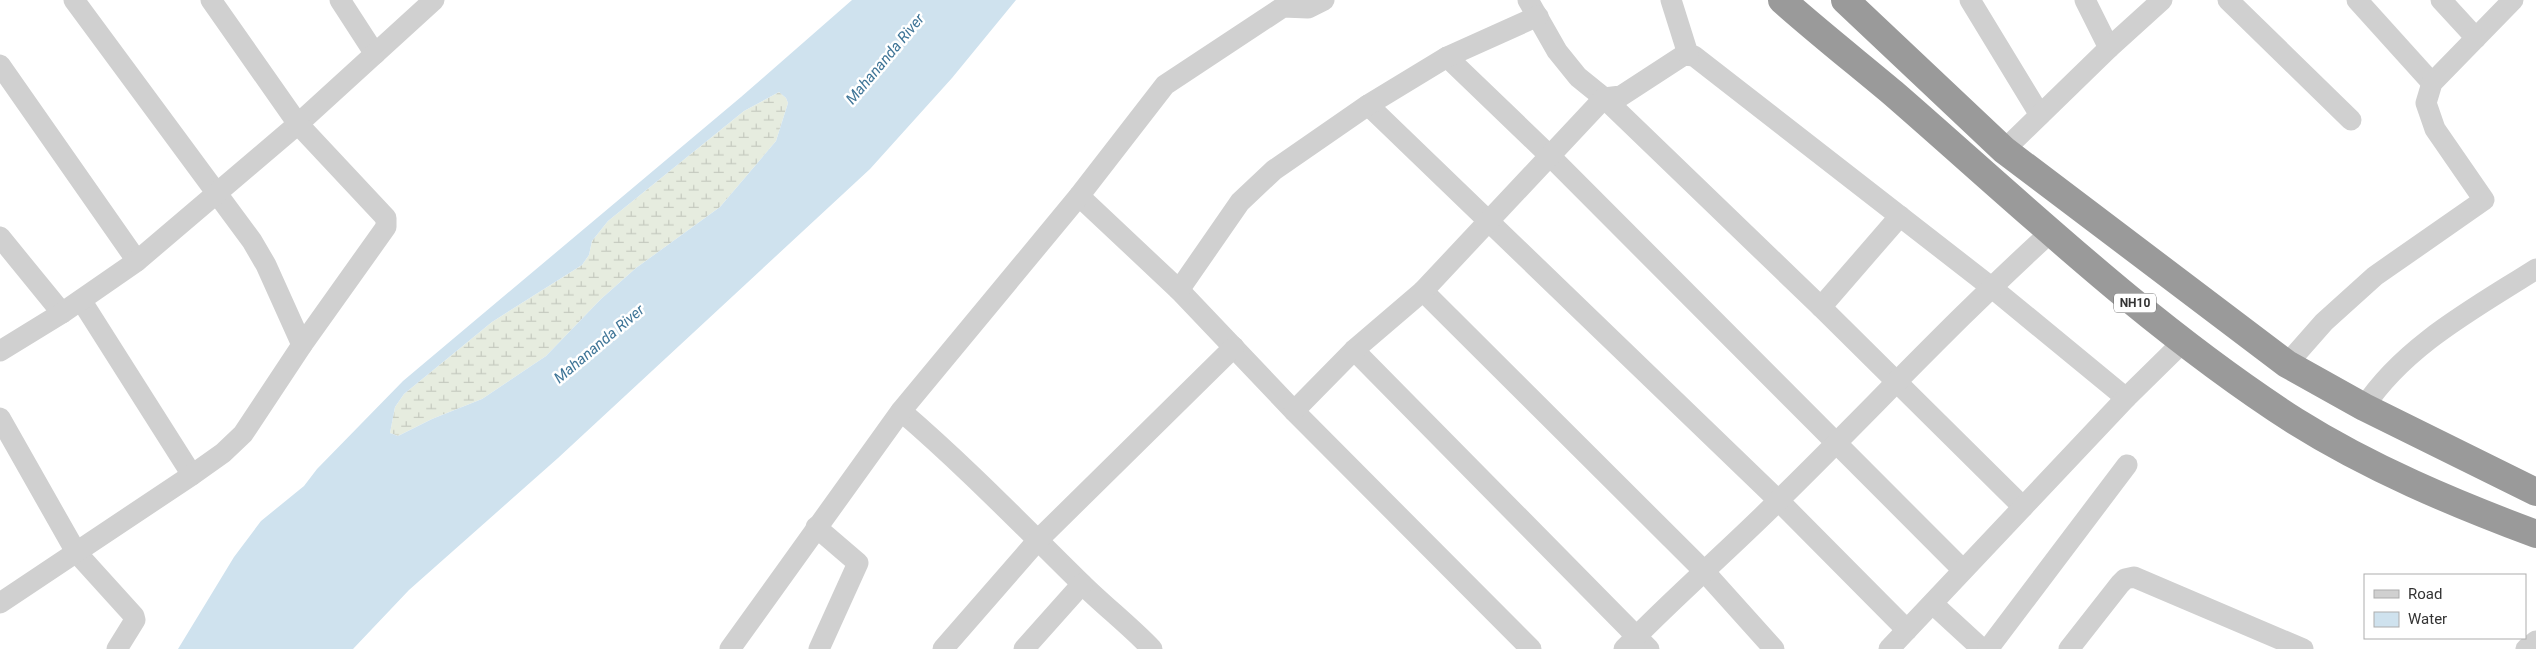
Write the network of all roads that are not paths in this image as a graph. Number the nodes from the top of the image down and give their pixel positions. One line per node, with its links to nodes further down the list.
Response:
1 (74, 0): 31 (street)
2 (211, 0): 28 (street)
3 (340, 0): 19 (street)
4 (434, 0): 19 (street)
5 (1324, 0): 32 (street)
6 (1671, 0): 20 (street)
7 (1782, 0): 35 (highway, NH10)
8 (1845, 0): 29 (highway)
9 (1970, 0): 26 (street)
10 (2085, 0): 18 (street)
11 (2162, 0): 18 (street)
12 (2228, 0): 27 (street)
13 (2357, 0): 23 (street)
14 (2441, 0): 17 (street)
15 (2513, 0): 17 (street)
16 (1533, 8): 21 (street); 24 (street)
17 (2476, 38): 23 (street)
18 (2109, 48): 26 (street)
19 (375, 54): 28 (street)
20 (1688, 54): 24 (street); 33 (street)
21 (1448, 57): 25 (street); 30 (street)
22 (0, 65): 37 (street)
23 (2432, 83): 50 (street)
24 (1604, 98): 30 (street); 43 (street)
25 (1368, 105): 34 (street); 40 (street)
26 (2040, 115): 29 (street)
27 (2351, 120)
28 (298, 124): 31 (street); 46 (street)
29 (2004, 150): 50 (highway)
30 (1549, 155): 34 (street); 57 (street)
31 (217, 192): 37 (street); 46 (street)
32 (1079, 196): 40 (street); 55 (street)
33 (1900, 216): 39 (street); 43 (street)
34 (1489, 220): 41 (street); 61 (street)
35 (2051, 232): 39 (street); 45 (highway, NH10)
36 (0, 237): 44 (street)
37 (137, 261): 42 (street)
38 (2536, 270): 53 (street)
39 (1991, 286): 51 (street); 52 (street)
40 (1179, 290): 47 (street)
41 (1423, 291): 48 (street); 67 (street)
42 (81, 300): 44 (street); 59 (street)
43 (1821, 307): 51 (street)
44 (62, 313): 49 (street)
45 (2184, 341): 52 (street); 64 (highway, NH10)
46 (302, 345): 59 (street)
47 (1234, 347): 54 (street); 65 (street)
48 (1354, 350): 54 (street); 74 (street)
49 (0, 351)
50 (2287, 364): 53 (highway)
51 (1896, 381): 57 (street); 62 (street)
52 (2126, 398): 62 (street)
53 (2364, 407): 60 (highway)
54 (1294, 411): 81 (street)
55 (902, 412): 63 (street); 65 (street)
56 (0, 418): 66 (street)
57 (1836, 442): 61 (street); 68 (street)
58 (2127, 465): 85 (street)
59 (192, 475): 66 (street)
60 (2536, 492)
61 (1779, 501): 67 (street); 72 (street)
62 (2022, 507): 68 (street)
63 (816, 527): 76 (street); 77 (street)
64 (2536, 534)
65 (1038, 540): 69 (street); 78 (street)
66 (76, 552): 70 (street); 75 (street)
67 (1703, 570): 74 (street); 82 (street)
68 (1963, 570): 71 (street)
69 (1082, 584): 79 (street); 80 (street)
70 (0, 603)
71 (1933, 604): 72 (street); 84 (street)
72 (1906, 630): 83 (street)
73 (2536, 641): 88 (street)
74 (1637, 645)
75 (118, 649)
76 (730, 649)
77 (819, 649)
78 (943, 649)
79 (1024, 649)
80 (1152, 649)
81 (1531, 649)
82 (1774, 649)
83 (1889, 649)
84 (1982, 649)
85 (1988, 649)
86 (2069, 649): 87 (street)
87 (2303, 649)
88 (2526, 649)

